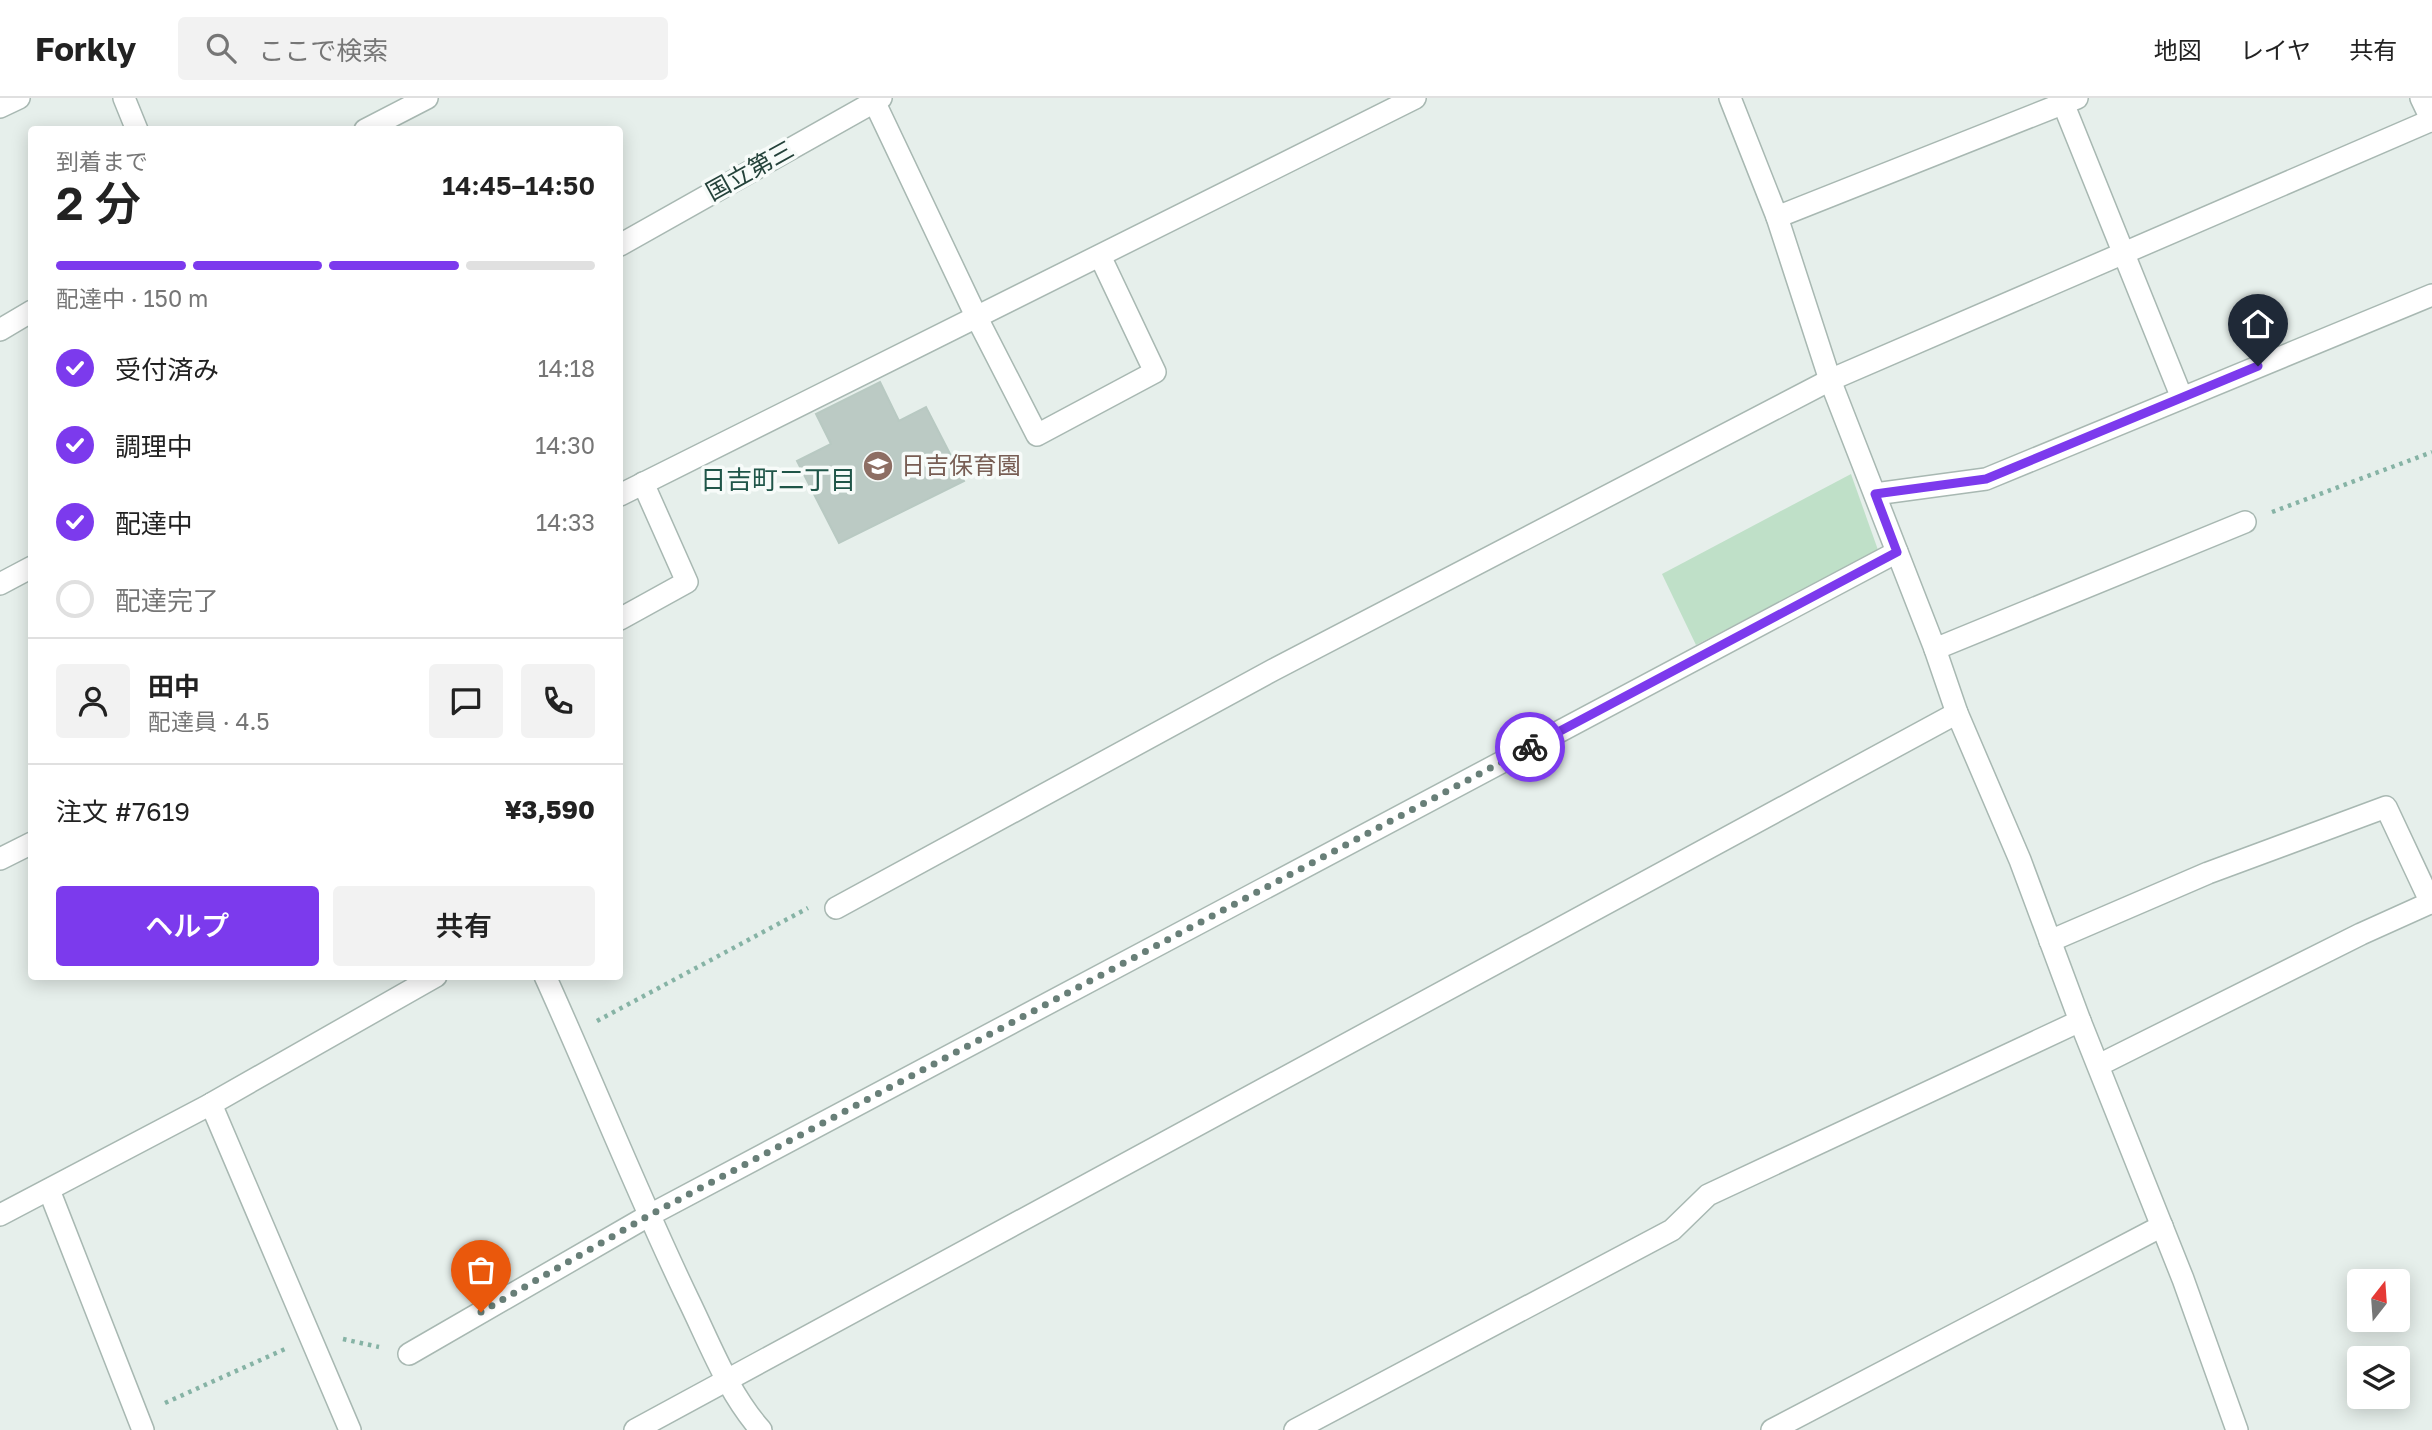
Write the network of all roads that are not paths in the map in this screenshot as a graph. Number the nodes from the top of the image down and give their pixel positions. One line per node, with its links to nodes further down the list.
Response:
1 (19, 98): 9 (street)
2 (124, 98): 11 (street)
3 (427, 98): 12 (street)
4 (1415, 98): 16 (street)
5 (1730, 98): 13 (street)
6 (2421, 98): 10 (street)
7 (877, 100): 14 (street, 国立第三); 19 (street)
8 (2067, 100): 13 (street); 15 (street)
9 (0, 107)
10 (2432, 120): 15 (street)
11 (135, 126)
12 (373, 126)
13 (1777, 217): 21 (street)
14 (623, 243)
15 (2123, 252): 21 (street); 22 (street)
16 (1100, 256): 19 (street); 19 (street)
17 (2432, 295): 22 (street)
18 (28, 313): 20 (street)
19 (977, 318): 23 (street)
20 (0, 330)
21 (1830, 380): 25 (street); 36 (street)
22 (2182, 398): 25 (street)
23 (643, 482): 24 (street); 30 (street)
24 (623, 493)
25 (1875, 494): 27 (street)
26 (2245, 522): 31 (street)
27 (1897, 552): 31 (street); 45 (street)
28 (28, 569): 29 (street)
29 (0, 584)
30 (623, 617)
31 (1935, 649): 32 (street)
32 (1957, 713): 37 (street); 48 (street)
33 (28, 845): 34 (street)
34 (0, 859)
35 (2432, 902): 37 (street); 41 (street)
36 (836, 908)
37 (2050, 941): 40 (street)
38 (429, 980): 42 (street)
39 (547, 980): 45 (street)
40 (2080, 1021): 41 (street); 53 (street)
41 (2099, 1065): 46 (street)
42 (212, 1104): 43 (street); 50 (street)
43 (49, 1190): 44 (street); 49 (street)
44 (0, 1215)
45 (648, 1216): 47 (street); 48 (street)
46 (2162, 1226): 54 (street); 55 (street)
47 (409, 1354)
48 (727, 1380): 51 (street); 52 (street)
49 (140, 1423)
50 (349, 1430)
51 (635, 1430)
52 (761, 1430)
53 (1295, 1430)
54 (1772, 1430)
55 (2237, 1430)

